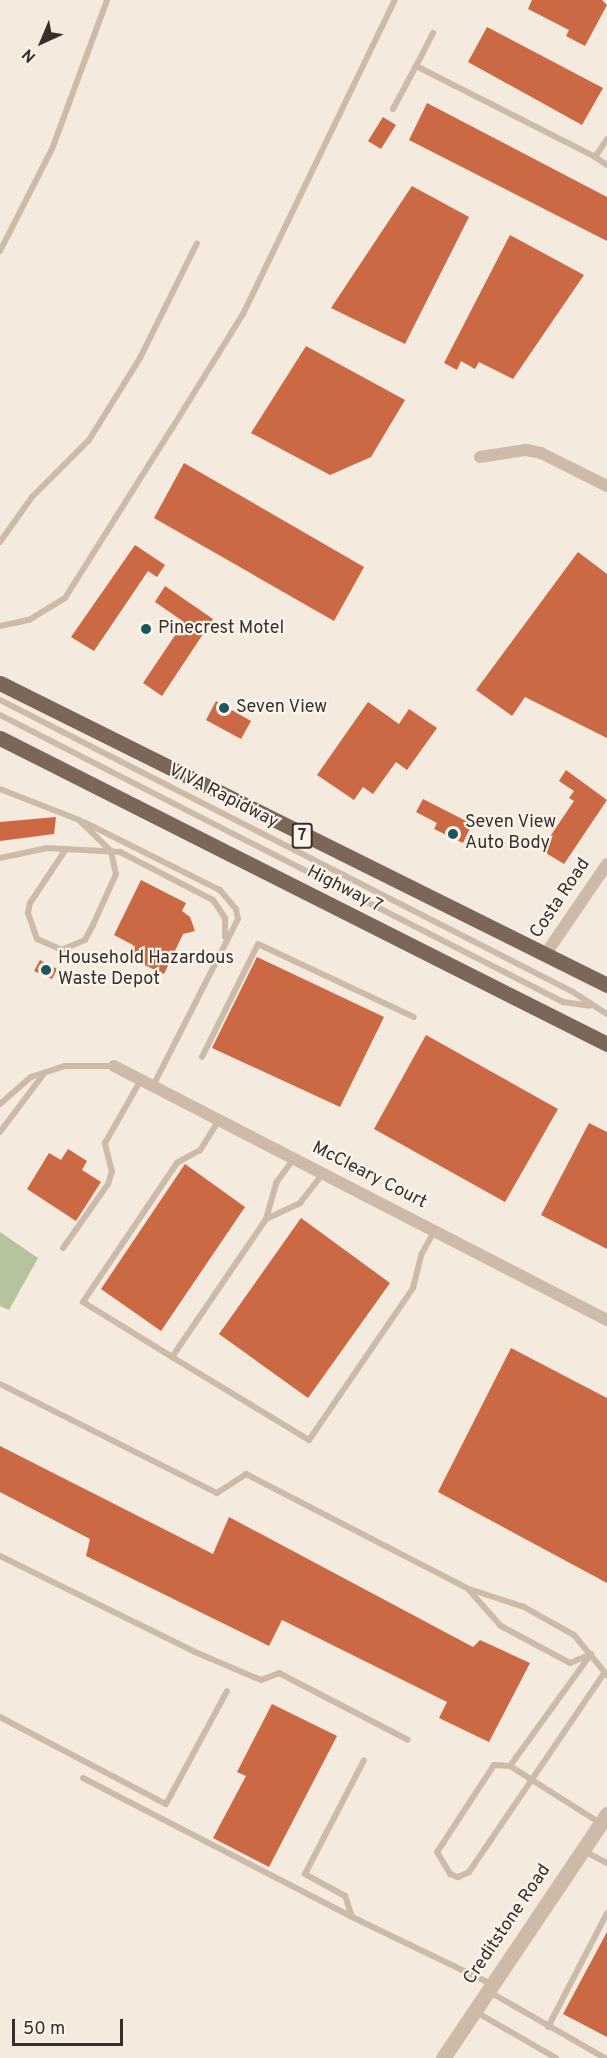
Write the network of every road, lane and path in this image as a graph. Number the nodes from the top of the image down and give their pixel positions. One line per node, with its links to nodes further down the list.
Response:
1 (107, 0): 10 (lane)
2 (395, 0): 14 (lane)
3 (433, 33): 4 (lane)
4 (416, 66): 5 (lane); 7 (lane)
5 (393, 109)
6 (607, 139): 7 (lane)
7 (595, 158): 8 (lane)
8 (607, 165)
9 (197, 243): 13 (lane)
10 (0, 251)
11 (480, 457): 12 (street)
12 (607, 486)
13 (0, 542)
14 (0, 626)
15 (0, 683): 26 (main road, Highway 7 / 7)
16 (0, 700): 28 (lane, VIVA Rapidway)
17 (0, 715): 28 (lane, VIVA Rapidway)
18 (0, 738): 31 (main road, Highway 7)
19 (0, 789): 20 (lane)
20 (80, 820): 22 (lane); 25 (lane)
21 (66, 849): 22 (lane); 22 (lane); 23 (lane)
22 (111, 852): 25 (lane)
23 (0, 858)
24 (607, 864): 26 (street, Costa Road)
25 (225, 939): 36 (lane)
26 (545, 955): 27 (main road, Highway 7 / 7)
27 (607, 985)
28 (590, 1006): 29 (lane, VIVA Rapidway)
29 (607, 1014)
30 (414, 1017): 32 (lane)
31 (607, 1044)
32 (202, 1057)
33 (114, 1066): 34 (lane); 35 (street, McCleary Court)
34 (43, 1075): 37 (lane); 39 (lane)
35 (141, 1080): 36 (street, McCleary Court); 44 (lane)
36 (153, 1086): 38 (street, McCleary Court)
37 (0, 1104)
38 (219, 1120): 40 (street, McCleary Court); 46 (lane)
39 (0, 1132)
40 (294, 1158): 41 (street, McCleary Court); 42 (lane)
41 (324, 1173): 42 (lane); 43 (street, McCleary Court)
42 (266, 1220): 46 (lane)
43 (435, 1230): 45 (street, McCleary Court); 46 (lane)
44 (63, 1248)
45 (607, 1320)
46 (172, 1357)
47 (0, 1384): 49 (lane)
48 (0, 1556): 54 (lane)
49 (469, 1589): 50 (lane); 50 (lane)
50 (591, 1654): 51 (lane); 56 (lane)
51 (606, 1674): 58 (lane)
52 (227, 1691): 53 (lane)
53 (0, 1718)
54 (408, 1740)
55 (364, 1760): 63 (lane)
56 (510, 1766): 58 (lane); 58 (lane)
57 (83, 1778): 63 (lane)
58 (531, 1779): 59 (lane)
59 (604, 1819): 60 (street, Creditstone Road)
60 (582, 1850): 61 (lane); 64 (street, Creditstone Road)
61 (607, 1863)
62 (607, 1913): 66 (lane)
63 (352, 1917): 64 (lane)
64 (490, 1987): 65 (street, Creditstone Road); 66 (lane)
65 (475, 2011): 67 (street, Creditstone Road); 68 (lane)
66 (548, 2027): 69 (lane)
67 (443, 2058)
68 (556, 2058)
69 (605, 2058)

